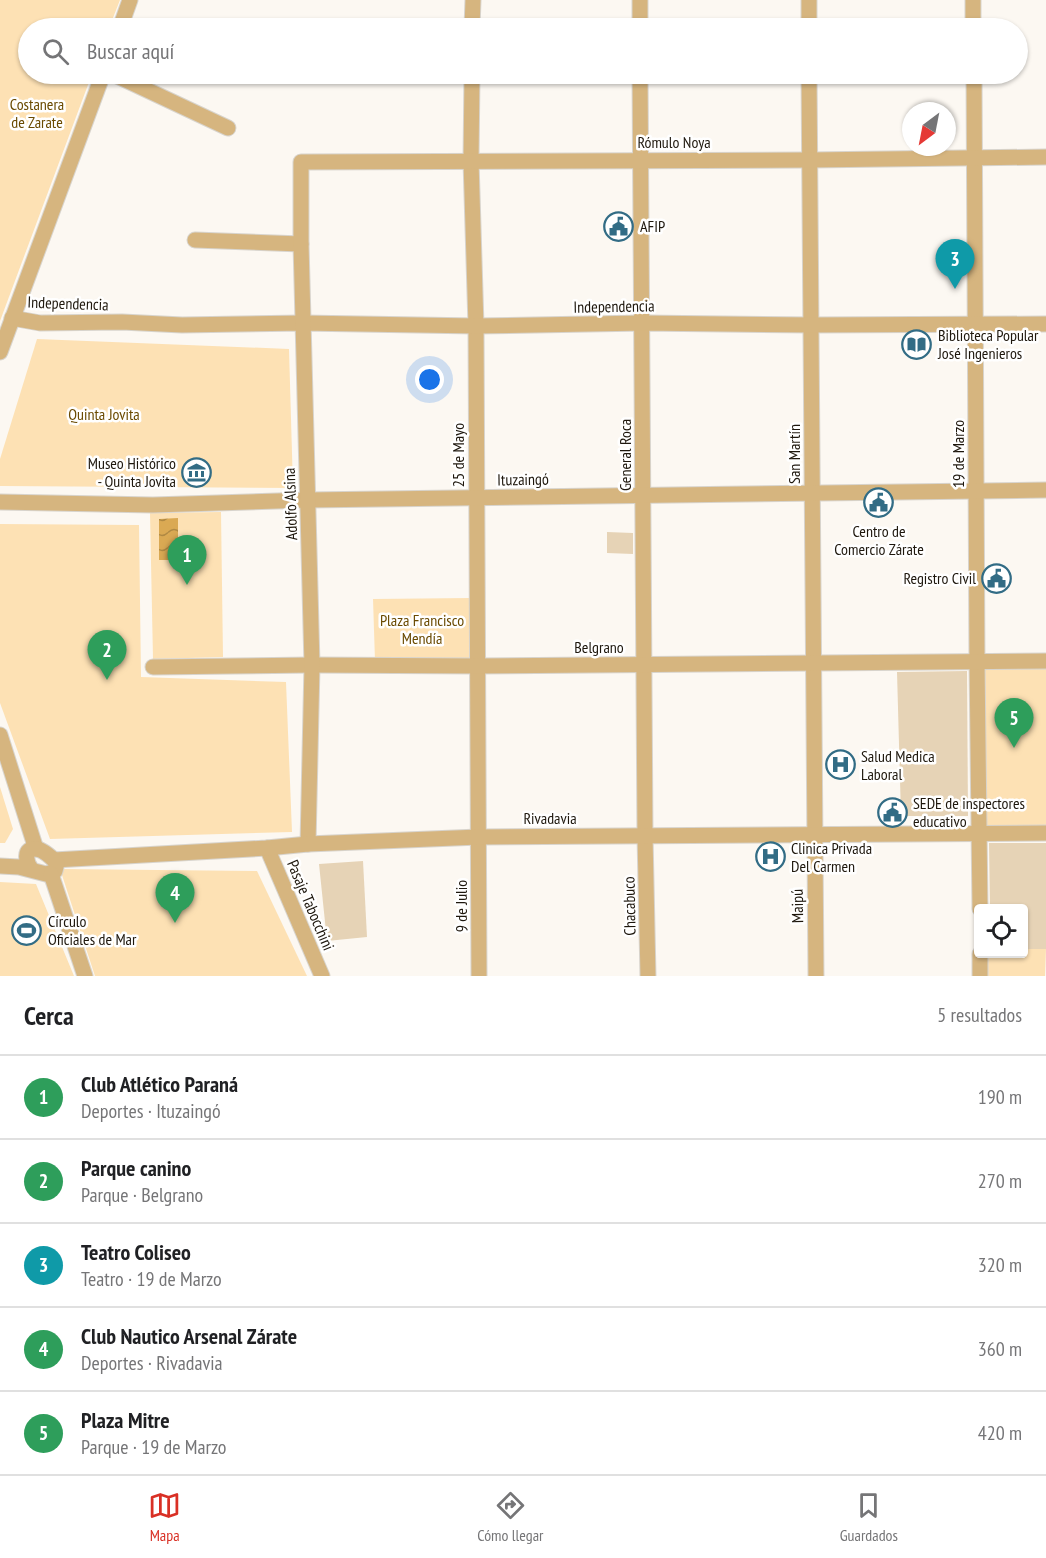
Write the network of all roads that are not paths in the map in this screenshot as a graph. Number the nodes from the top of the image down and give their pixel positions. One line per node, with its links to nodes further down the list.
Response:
1 (130, 0): 6 (street)
2 (473, 0): 7 (street)
3 (640, 0): 8 (street)
4 (809, 0): 9 (street)
5 (973, 0): 10 (street)
6 (124, 18)
7 (472, 18)
8 (640, 18)
9 (809, 18)
10 (973, 18)
11 (99, 84): 26 (street)
12 (134, 84): 17 (street)
13 (472, 84): 22 (street, 25 de Mayo)
14 (640, 84): 20 (street, General Roca)
15 (809, 84): 21 (street, San Martín)
16 (974, 84): 19 (street, 19 de Marzo)
17 (228, 128)
18 (1046, 157): 19 (street, Rómulo Noya)
19 (974, 158): 21 (street, Rómulo Noya); 29 (street, 19 de Marzo)
20 (641, 160): 21 (street, Rómulo Noya); 22 (street, Rómulo Noya); 28 (street, General Roca)
21 (810, 160): 31 (street, San Martín)
22 (471, 161): 23 (street, Rómulo Noya); 32 (street, 25 de Mayo)
23 (302, 162): 25 (street, Adolfo Alsina)
24 (195, 240): 25 (street)
25 (301, 244): 27 (street, Adolfo Alsina)
26 (12, 318): 27 (street, Independencia); 33 (street)
27 (303, 323): 32 (street, Independencia); 39 (street, Adolfo Alsina)
28 (642, 323): 31 (street, Independencia); 32 (street, Independencia); 37 (street, General Roca)
29 (976, 324): 30 (street, Independencia); 31 (street, Independencia); 35 (street, 19 de Marzo)
30 (1046, 324)
31 (811, 325): 36 (street, San Martín)
32 (476, 326): 38 (street, 25 de Mayo)
33 (0, 352)
34 (1046, 490): 35 (street, Ituzaingó)
35 (976, 491): 36 (street, Ituzaingó); 42 (street, 19 de Marzo)
36 (812, 493): 37 (street, Ituzaingó); 43 (street, San Martín)
37 (644, 496): 38 (street, Ituzaingó); 44 (street, General Roca)
38 (476, 498): 39 (street, Ituzaingó); 46 (street, 25 de Mayo)
39 (308, 500): 40 (street, Ituzaingó); 45 (street, Adolfo Alsina)
40 (0, 502)
41 (1046, 661): 42 (street, Belgrano)
42 (977, 662): 43 (street, Belgrano); 51 (street, 19 de Marzo)
43 (813, 663): 44 (street, Belgrano); 50 (street, San Martín)
44 (644, 664): 46 (street, Belgrano); 52 (street, General Roca)
45 (312, 665): 46 (street, Belgrano); 47 (street, Belgrano); 54 (street, Adolfo Alsina)
46 (478, 666): 53 (street, 25 de Mayo)
47 (153, 667)
48 (0, 735): 56 (street)
49 (1046, 833): 51 (street, Rivadavia)
50 (814, 835): 51 (street, Rivadavia); 52 (street, Rivadavia); 67 (street, Maipú)
51 (979, 835): 61 (street, 19 de Marzo)
52 (645, 836): 53 (street, Rivadavia); 66 (street, Chacabuco)
53 (479, 837): 54 (street, Rivadavia); 65 (street, 9 de Julio)
54 (308, 844): 55 (street, Rivadavia)
55 (267, 848): 59 (street, Rivadavia); 64 (street, Pasaje Tabocchini)
56 (31, 852): 57 (street); 59 (street); 60 (street)
57 (0, 858)
58 (0, 866): 60 (street, Rivadavia)
59 (53, 867): 60 (street, Rivadavia); 63 (street)
60 (32, 870)
61 (980, 904)
62 (980, 958): 68 (street)
63 (85, 976)
64 (322, 976)
65 (479, 976)
66 (648, 976)
67 (816, 976)
68 (980, 976)

